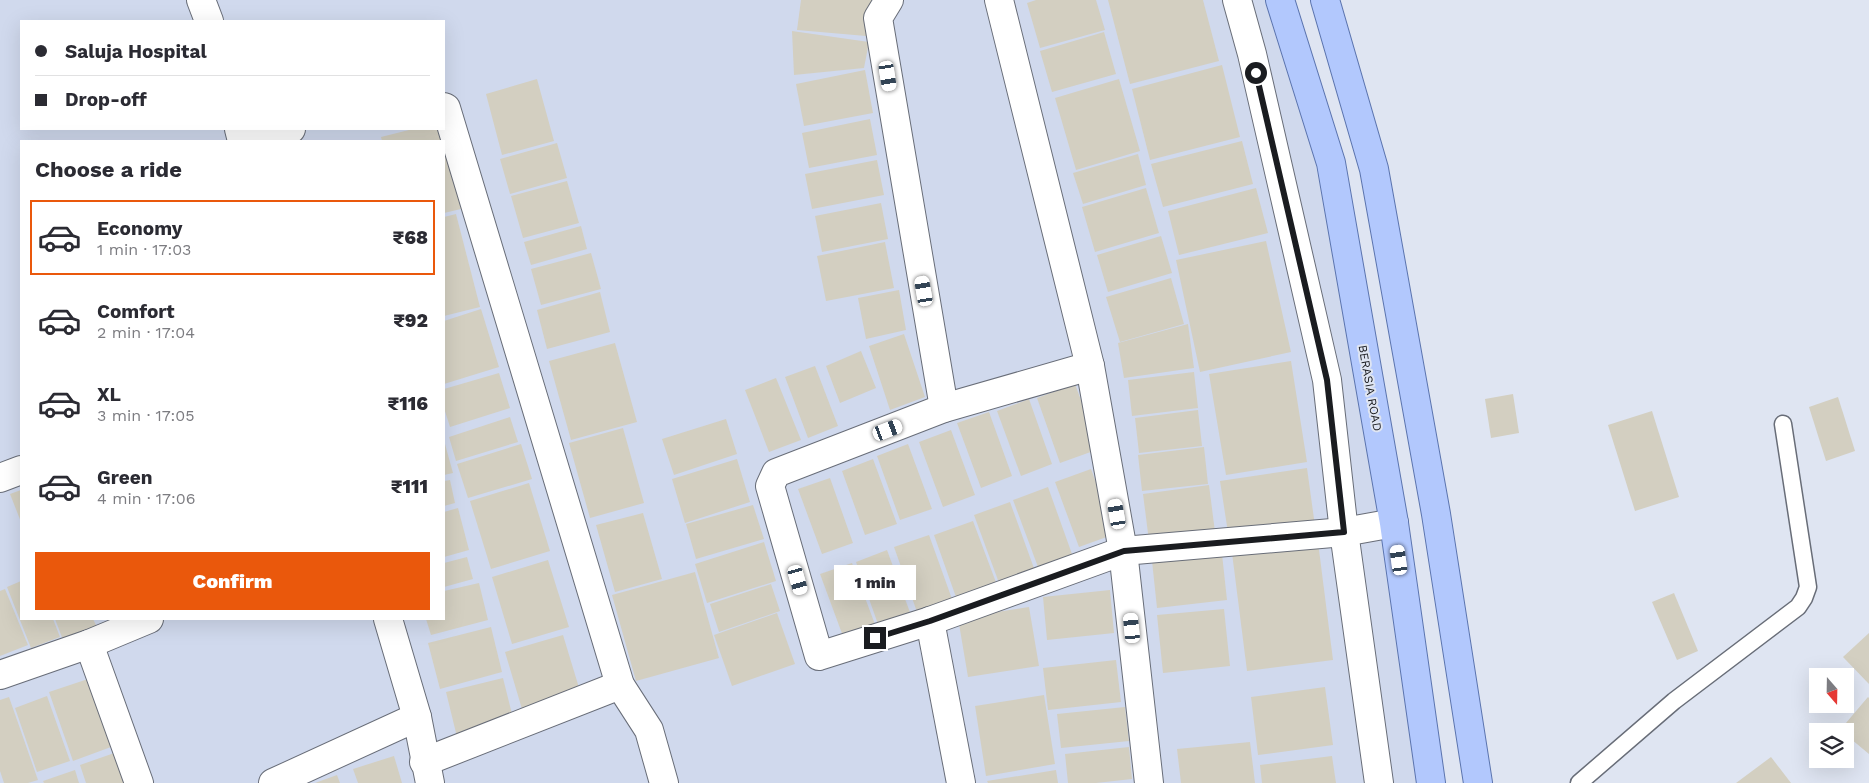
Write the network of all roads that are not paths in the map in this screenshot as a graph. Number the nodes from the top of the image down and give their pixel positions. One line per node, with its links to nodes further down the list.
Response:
1 (889, 0): 10 (street)
2 (999, 0): 9 (street)
3 (1237, 0): 15 (street)
4 (1280, 0): 14 (main road, BERASIA ROAD)
5 (1325, 0): 32 (main road)
6 (445, 108): 22 (street)
7 (288, 130): 8 (street)
8 (264, 140)
9 (1090, 366): 10 (street); 16 (street)
10 (944, 408): 19 (street)
11 (1783, 424): 33 (lane)
12 (20, 470): 13 (street)
13 (0, 478)
14 (1394, 523): 15 (street); 31 (main road, BERASIA ROAD)
15 (1344, 532): 16 (street); 30 (street)
16 (1124, 551): 19 (street); 29 (street)
17 (147, 620): 20 (street)
18 (388, 620): 23 (street)
19 (930, 621): 28 (street)
20 (89, 644): 21 (street); 25 (street)
21 (0, 675)
22 (620, 685): 24 (street); 27 (street)
23 (417, 716): 24 (street); 26 (street)
24 (427, 772)
25 (139, 783)
26 (273, 783)
27 (664, 783)
28 (961, 783)
29 (1149, 783)
30 (1379, 783)
31 (1431, 783)
32 (1478, 783)
33 (1579, 783)

